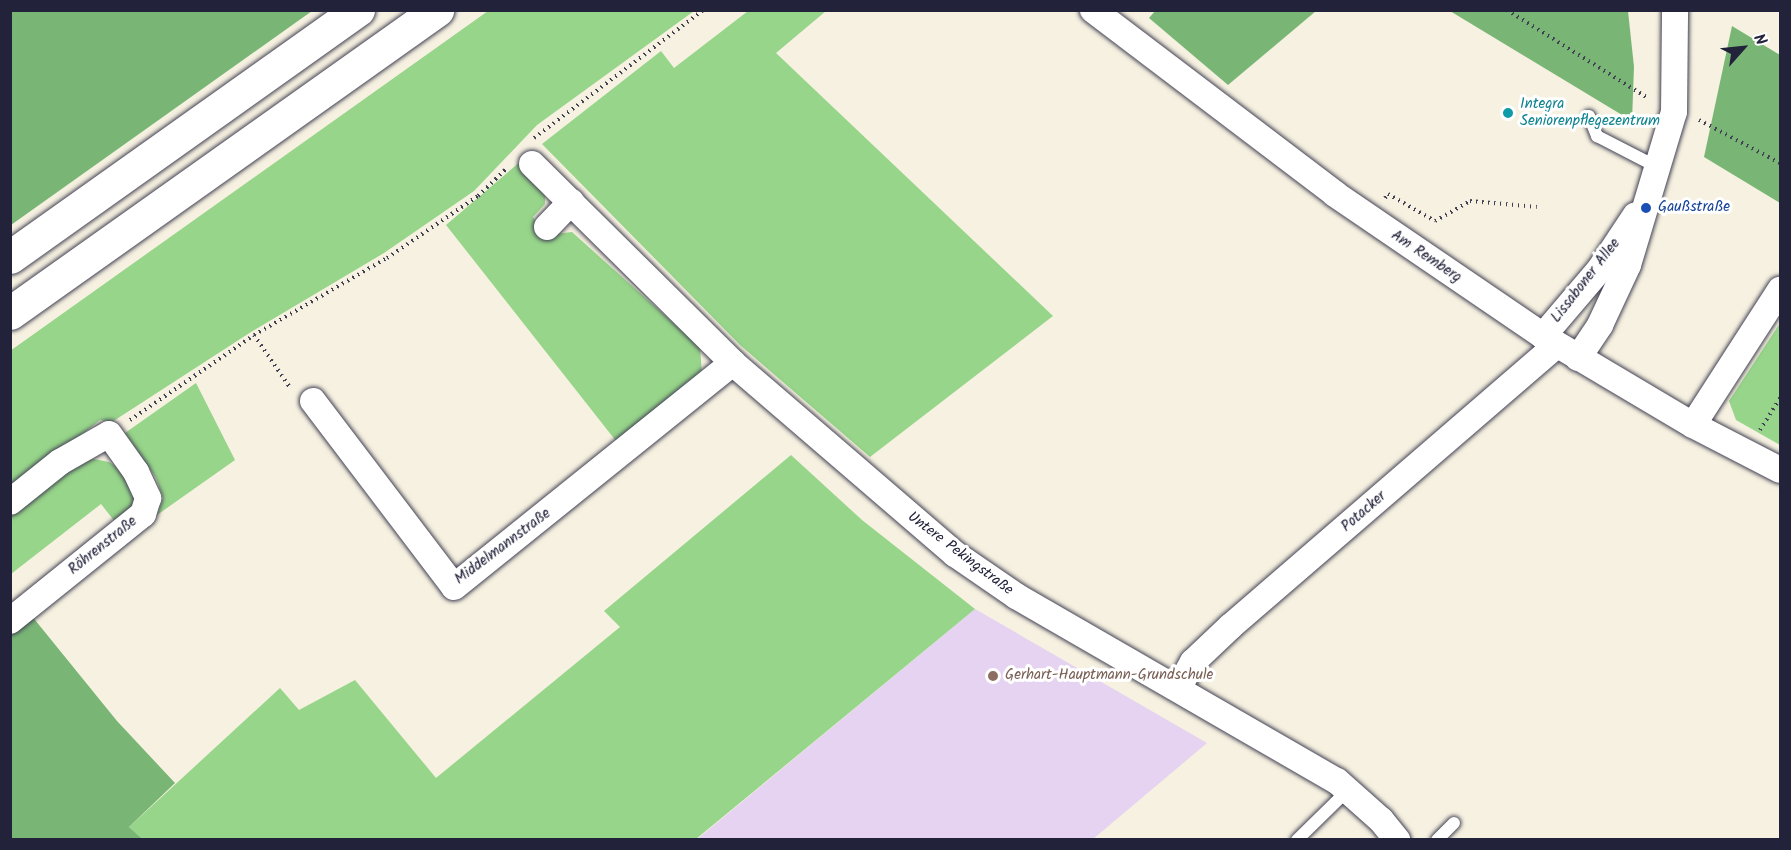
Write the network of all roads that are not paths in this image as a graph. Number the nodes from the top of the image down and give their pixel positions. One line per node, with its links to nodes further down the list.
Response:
1 (358, 10): 11 (highway)
2 (436, 10): 13 (highway)
3 (1092, 10): 14 (street, Am Remberg)
4 (1675, 10): 7 (street, Lissaboner Allee)
5 (1590, 116): 7 (lane)
6 (525, 156): 9 (street, Untere Pekingstraße)
7 (1657, 167): 8 (street, Lissaboner Allee)
8 (1648, 196): 14 (street, Lissaboner Allee); 14 (street, Lissaboner Allee)
9 (571, 202): 10 (street); 15 (street, Untere Pekingstraße)
10 (547, 227)
11 (10, 257)
12 (1780, 290): 17 (street)
13 (10, 313)
14 (1559, 346): 17 (street, Am Remberg); 21 (street, Potacker)
15 (733, 363): 16 (street, Middelmannstraße); 21 (street, Untere Pekingstraße)
16 (313, 401)
17 (1693, 425): 18 (street, Am Remberg)
18 (1780, 470)
19 (10, 502): 20 (street, Röhrenstraße)
20 (10, 621)
21 (1179, 687): 22 (street, Untere Pekingstraße)
22 (1348, 790): 24 (lane); 25 (street, Untere Pekingstraße)
23 (1454, 824): 26 (lane)
24 (1297, 840)
25 (1397, 840)
26 (1437, 840)

